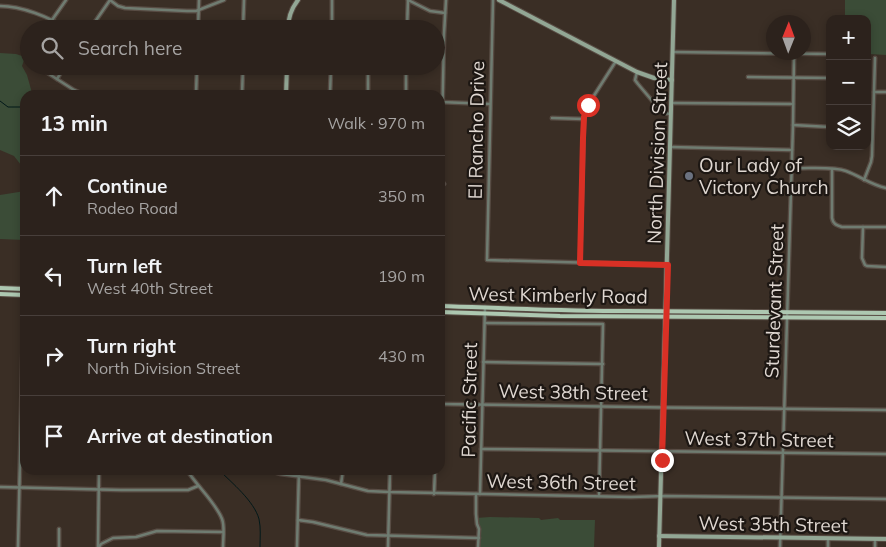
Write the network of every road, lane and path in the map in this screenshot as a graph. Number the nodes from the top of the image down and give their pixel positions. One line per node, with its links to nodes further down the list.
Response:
1 (66, 0): 17 (street)
2 (110, 0): 15 (street); 18 (street)
3 (199, 0): 15 (street)
4 (224, 0): 15 (street)
5 (244, 0): 20 (street)
6 (290, 0): 13 (street)
7 (332, 0): 22 (street)
8 (408, 0): 16 (street); 23 (street)
9 (446, 0): 16 (street)
10 (494, 0): 57 (street, El Rancho Drive)
11 (499, 0): 29 (main road)
12 (674, 0): 25 (main road, North Division Street)
13 (297, 2): 21 (main road)
14 (0, 6): 17 (street)
15 (199, 10): 19 (street)
16 (445, 13): 24 (street)
17 (52, 20)
18 (96, 20)
19 (198, 20)
20 (244, 20)
21 (289, 20)
22 (332, 20)
23 (408, 20)
24 (445, 20)
25 (673, 52): 26 (street); 44 (main road, North Division Street)
26 (826, 54)
27 (875, 58): 53 (street)
28 (794, 60): 41 (street, Sturdevant Street)
29 (617, 61): 30 (main road); 61 (street)
30 (637, 72): 44 (main road); 59 (street)
31 (51, 75): 43 (street)
32 (59, 75): 43 (street)
33 (197, 75): 46 (street)
34 (242, 75): 47 (street)
35 (287, 75): 48 (main road)
36 (331, 75): 49 (street)
37 (368, 75): 50 (street)
38 (406, 75): 51 (street)
39 (442, 75): 52 (street)
40 (748, 77): 41 (street)
41 (794, 77): 42 (street); 58 (street, Sturdevant Street)
42 (826, 78)
43 (57, 79): 45 (street)
44 (672, 80): 56 (main road, North Division Street)
45 (74, 90)
46 (196, 90)
47 (242, 90)
48 (286, 90)
49 (330, 90)
50 (368, 90)
51 (406, 90)
52 (442, 90)
53 (874, 92): 54 (street); 68 (street)
54 (886, 92)
55 (445, 102): 57 (street)
56 (672, 103): 58 (street); 59 (main road, North Division Street)
57 (490, 104): 72 (street, El Rancho Drive)
58 (793, 104): 62 (street, Sturdevant Street)
59 (672, 114): 64 (main road, North Division Street)
60 (552, 118): 61 (street)
61 (584, 119): 72 (street)
62 (793, 125): 63 (street); 65 (street, Sturdevant Street)
63 (826, 127)
64 (671, 147): 65 (street); 73 (main road, North Division Street)
65 (792, 150): 66 (street, Sturdevant Street)
66 (791, 168): 67 (street); 83 (street, Sturdevant Street)
67 (832, 169): 68 (street); 70 (street)
68 (864, 180): 69 (street)
69 (886, 188)
70 (863, 227): 71 (street); 74 (street)
71 (886, 228)
72 (580, 263): 73 (street)
73 (668, 265): 81 (main road, North Division Street)
74 (886, 267)
75 (0, 288): 76 (main road)
76 (20, 289)
77 (0, 294): 78 (main road)
78 (20, 294)
79 (445, 306): 80 (main road, West Kimberly Road)
80 (485, 307): 81 (main road, West Kimberly Road); 84 (street, Pacific Street)
81 (666, 311): 83 (main road, West Kimberly Road); 86 (main road, North Division Street)
82 (445, 312): 84 (main road, West Kimberly Road)
83 (787, 312): 85 (main road, West Kimberly Road); 87 (street, Sturdevant Street)
84 (485, 313): 86 (main road, West Kimberly Road); 89 (street, Pacific Street)
85 (886, 313)
86 (666, 316): 87 (main road, West Kimberly Road); 95 (main road, North Division Street)
87 (787, 318): 88 (main road, West Kimberly Road); 96 (street, Sturdevant Street)
88 (886, 318)
89 (485, 322): 90 (street, Pacific Street); 91 (street, West Kimberly Road)
90 (483, 362): 91 (street); 93 (street, Pacific Street)
91 (603, 364): 94 (street)
92 (445, 404): 93 (street, West 38th Street)
93 (482, 404): 94 (street, West 38th Street); 98 (street, Pacific Street)
94 (602, 406): 95 (street, West 38th Street); 99 (street)
95 (664, 406): 96 (street, West 38th Street); 100 (main road, North Division Street)
96 (785, 408): 97 (street, West 38th Street); 101 (street, Sturdevant Street)
97 (886, 410)
98 (481, 449): 99 (street, West 37th Street); 118 (street, Pacific Street)
99 (600, 451): 100 (street, West 37th Street); 119 (street)
100 (662, 451): 101 (street, West 37th Street); 120 (main road, North Division Street)
101 (784, 453): 102 (street, West 37th Street); 121 (street, Sturdevant Street)
102 (886, 454)
103 (21, 475): 114 (street)
104 (99, 475): 115 (street)
105 (190, 475): 112 (street)
106 (290, 475): 110 (street, West 36th Street)
107 (342, 475): 111 (street)
108 (390, 475): 116 (street)
109 (435, 475): 117 (street)
110 (299, 476): 111 (street, West 36th Street); 123 (street)
111 (341, 484): 116 (street, West 36th Street)
112 (198, 486): 115 (street); 125 (street)
113 (0, 487): 114 (street)
114 (20, 487): 115 (street); 133 (street)
115 (99, 489): 135 (street)
116 (389, 492): 117 (street, West 36th Street); 126 (street)
117 (434, 494): 118 (street, West 36th Street)
118 (478, 494): 119 (street, West 36th Street); 128 (street, Pacific Street)
119 (599, 496): 120 (street, West 36th Street)
120 (661, 497): 121 (street, West 36th Street); 127 (main road, North Division Street)
121 (782, 498): 122 (street, West 36th Street); 129 (street, Sturdevant Street)
122 (886, 498)
123 (298, 520): 126 (street); 137 (street)
124 (59, 528): 134 (street)
125 (223, 532): 135 (street); 136 (street)
126 (388, 536): 128 (street); 138 (street)
127 (659, 536): 129 (main road, West 35th Street); 140 (main road, North Division Street)
128 (478, 538): 139 (street, Pacific Street)
129 (780, 538): 130 (main road, West 35th Street); 141 (street, Sturdevant Street)
130 (828, 538): 131 (main road, West 35th Street); 142 (street)
131 (875, 539): 132 (main road, West 35th Street); 143 (street)
132 (886, 539)
133 (18, 547)
134 (59, 547)
135 (99, 547)
136 (223, 547)
137 (297, 547)
138 (388, 547)
139 (478, 547)
140 (659, 547)
141 (780, 547)
142 (828, 547)
143 (875, 547)

